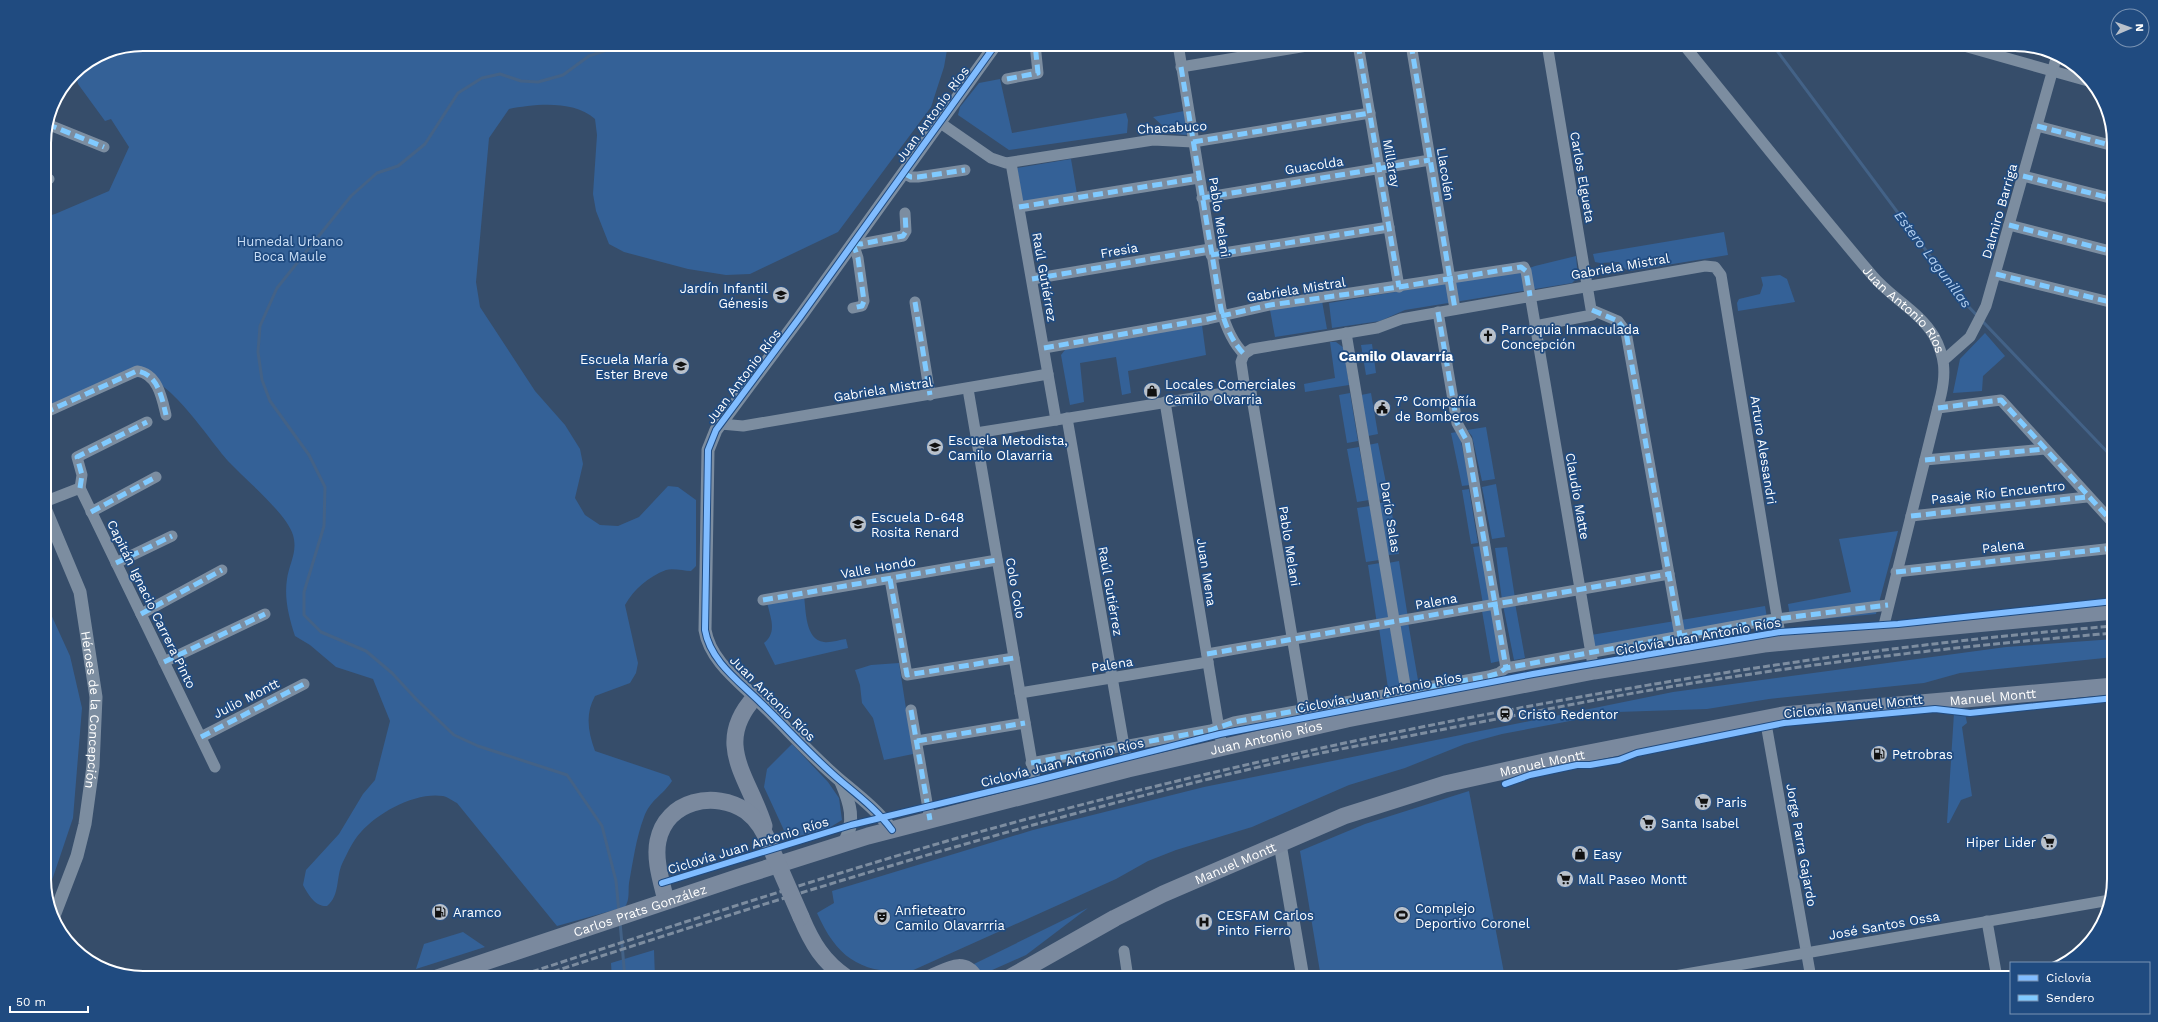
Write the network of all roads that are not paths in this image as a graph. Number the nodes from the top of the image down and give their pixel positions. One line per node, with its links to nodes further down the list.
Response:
1 (991, 51): 16 (street, Juan Antonio Ríos)
2 (1036, 51): 13 (street)
3 (1179, 51): 11 (street, Pablo Melani)
4 (1261, 51): 11 (street)
5 (1359, 51): 15 (street, Millaray)
6 (1412, 51): 22 (street, Llacolén)
7 (1548, 51): 42 (street, Carlos Elgueta)
8 (1689, 51): 56 (street, Juan Antonio Ríos)
9 (1981, 51): 12 (street)
10 (2055, 60): 12 (street, Dalmiro Barriga)
11 (1181, 67): 19 (street, Pablo Melani)
12 (2052, 72): 14 (street); 18 (street, Dalmiro Barriga)
13 (1007, 79)
14 (2081, 79)
15 (1370, 113): 19 (street, Chacabuco); 24 (street, Millaray)
16 (940, 122): 23 (street, Chacabuco); 26 (street, Juan Antonio Ríos)
17 (53, 126): 21 (street)
18 (2037, 126): 20 (street); 27 (street, Dalmiro Barriga)
19 (1193, 142): 23 (street, Chacabuco); 28 (street, Pablo Melani)
20 (2107, 144)
21 (104, 147)
22 (1430, 160): 24 (street, Guacolda); 41 (street, Llacolén)
23 (1011, 163): 31 (street, Raúl Gutiérrez)
24 (1379, 169): 30 (street, Guacolda); 34 (street, Millaray)
25 (965, 170): 26 (street)
26 (903, 173): 35 (street, Juan Antonio Ríos)
27 (2023, 176): 29 (street); 33 (street, Dalmiro Barriga)
28 (1199, 178): 30 (street, Pablo Melani); 31 (street)
29 (2107, 197)
30 (1202, 198): 37 (street, Pablo Melani)
31 (1019, 207): 40 (street, Raúl Gutiérrez)
32 (904, 213): 35 (street)
33 (2009, 225): 36 (street); 39 (street, Dalmiro Barriga)
34 (1389, 227): 37 (street, Fresia); 43 (street, Millaray)
35 (853, 243): 47 (street); 68 (street, Juan Antonio Ríos)
36 (2107, 250)
37 (1211, 252): 40 (street, Fresia); 51 (street, Pablo Melani)
38 (1715, 267): 42 (street, Gabriela Mistral); 95 (street, Arturo Alessandri)
39 (1996, 274): 45 (street); 56 (street, Dalmiro Barriga)
40 (1032, 279): 54 (street, Raúl Gutiérrez)
41 (1450, 279): 43 (street, Gabriela Mistral); 44 (street, Gabriela Mistral); 48 (street, Llacolén)
42 (1587, 285): 44 (street, Gabriela Mistral); 50 (street, Carlos Elgueta)
43 (1399, 287): 51 (street, Gabriela Mistral)
44 (1530, 296): 48 (street, Gabriela Mistral); 52 (street, Claudio Matte)
45 (2107, 301)
46 (915, 302): 60 (street)
47 (853, 308)
48 (1455, 309): 49 (street, Gabriela Mistral)
49 (1438, 312): 53 (street, Gabriela Mistral); 90 (street)
50 (1592, 313): 52 (street); 86 (street)
51 (1223, 315): 54 (street, Gabriela Mistral); 55 (street, Pablo Melani)
52 (1535, 326): 88 (street, Claudio Matte)
53 (1346, 333): 55 (street, Gabriela Mistral); 96 (street, Darío Salas)
54 (1044, 348): 57 (street, Raúl Gutiérrez)
55 (1244, 354): 59 (street, Pablo Melani)
56 (1944, 360): 62 (street, Juan Antonio Ríos)
57 (1048, 374): 58 (street, Gabriela Mistral); 66 (street, Raúl Gutiérrez)
58 (968, 389): 60 (street, Gabriela Mistral); 69 (street, Colo Colo)
59 (1247, 389): 61 (street); 99 (street, Pablo Melani)
60 (930, 395): 68 (street, Gabriela Mistral)
61 (1165, 402): 65 (street); 103 (street, Juan Mena)
62 (1938, 408): 70 (street); 71 (street, Juan Antonio Ríos)
63 (51, 410): 64 (street)
64 (166, 415)
65 (1068, 418): 66 (street); 107 (street, Raúl Gutiérrez)
66 (1056, 420): 69 (street)
67 (147, 422): 73 (street)
68 (721, 424): 111 (street, Juan Antonio Ríos)
69 (976, 433): 82 (street, Colo Colo)
70 (2045, 449): 71 (street); 74 (street)
71 (1925, 460): 77 (street, Juan Antonio Ríos)
72 (156, 478): 76 (street)
73 (80, 488): 75 (street); 76 (street, Capitán Ignacio Carrera Pinto)
74 (2088, 497): 77 (street, Pasaje Río Encuentro); 78 (street)
75 (51, 499)
76 (91, 512): 83 (street, Capitán Ignacio Carrera Pinto)
77 (1911, 516): 85 (street, Juan Antonio Ríos)
78 (2107, 517)
79 (51, 523): 134 (street, Héroes de la Concepción)
80 (172, 536): 83 (street)
81 (2107, 549): 85 (street, Palena)
82 (997, 560): 87 (street, Valle Hondo); 102 (street, Colo Colo)
83 (116, 563): 93 (street, Capitán Ignacio Carrera Pinto)
84 (222, 570): 93 (street)
85 (1896, 572): 91 (street, Juan Antonio Ríos)
86 (1669, 574): 88 (street, Palena); 98 (street)
87 (890, 579): 89 (street, Valle Hondo); 102 (street)
88 (1580, 590): 90 (street, Palena); 101 (street, Claudio Matte)
89 (763, 600)
90 (1496, 604): 96 (street, Palena); 105 (street)
91 (1888, 605): 95 (street); 97 (street, Juan Antonio Ríos)
92 (2107, 612): 97 (main road, Juan Antonio Ríos)
93 (141, 614): 104 (street, Capitán Ignacio Carrera Pinto)
94 (265, 614): 104 (street)
95 (1779, 619): 98 (street); 100 (street, Arturo Alessandri)
96 (1395, 622): 99 (street, Palena); 112 (street, Darío Salas)
97 (1882, 633): 100 (main road, Juan Antonio Ríos)
98 (1680, 636): 101 (street)
99 (1292, 640): 103 (street, Palena); 113 (street, Pablo Melani)
100 (1781, 641): 106 (main road, Juan Antonio Ríos)
101 (1590, 652): 105 (street); 106 (street, Claudio Matte)
102 (1014, 658): 110 (street, Colo Colo)
103 (1207, 658): 107 (street, Palena); 117 (street, Juan Mena)
104 (164, 662): 118 (street, Capitán Ignacio Carrera Pinto)
105 (1506, 668): 112 (street)
106 (1594, 671): 112 (main road, Juan Antonio Ríos)
107 (1112, 678): 110 (street, Palena); 120 (street, Raúl Gutiérrez)
108 (304, 684): 118 (street, Julio Montt)
109 (2107, 687): 115 (main road, Manuel Montt)
110 (1020, 693): 116 (street, Colo Colo)
111 (755, 697): 125 (street, Juan Antonio Ríos); 129 (main road)
112 (1407, 698): 113 (street); 121 (main road, Juan Antonio Ríos)
113 (1304, 708): 117 (street)
114 (911, 710): 119 (street)
115 (1765, 718): 131 (main road, Manuel Montt); 137 (street, Jorge Parra Gajardo)
116 (1025, 723): 119 (street); 122 (street, Colo Colo)
117 (1219, 726): 120 (street); 121 (street, Juan Mena)
118 (201, 737): 123 (street, Capitán Ignacio Carrera Pinto)
119 (917, 741): 127 (street)
120 (1124, 746): 122 (street); 124 (street, Raúl Gutiérrez)
121 (1222, 747): 124 (main road, Juan Antonio Ríos)
122 (1032, 763): 126 (street, Colo Colo)
123 (215, 767)
124 (1128, 770): 126 (main road, Juan Antonio Ríos)
125 (841, 782): 128 (street, Juan Antonio Ríos); 130 (street, Juan Antonio Ríos)
126 (1037, 792): 127 (main road, Juan Antonio Ríos)
127 (930, 820): 128 (main road, Juan Antonio Ríos)
128 (892, 830): 130 (main road, Juan Antonio Ríos)
129 (768, 841): 133 (main road); 139 (main road, bridge)
130 (844, 843): 133 (main road, Carlos Prats González)
131 (1280, 844): 142 (main road, Manuel Montt); 144 (street)
132 (2104, 901): 135 (street, José Santos Ossa)
133 (666, 902): 138 (main road, Carlos Prats González)
134 (56, 910)
135 (1987, 921): 137 (street, José Santos Ossa); 147 (street)
136 (1124, 951): 143 (street)
137 (1806, 953): 145 (street, José Santos Ossa); 146 (street, Jorge Parra Gajardo)
138 (458, 971)
139 (839, 971)
140 (947, 971): 141 (main road)
141 (969, 971)
142 (1022, 971)
143 (1127, 971)
144 (1302, 971)
145 (1703, 971)
146 (1810, 971)
147 (1996, 971)

